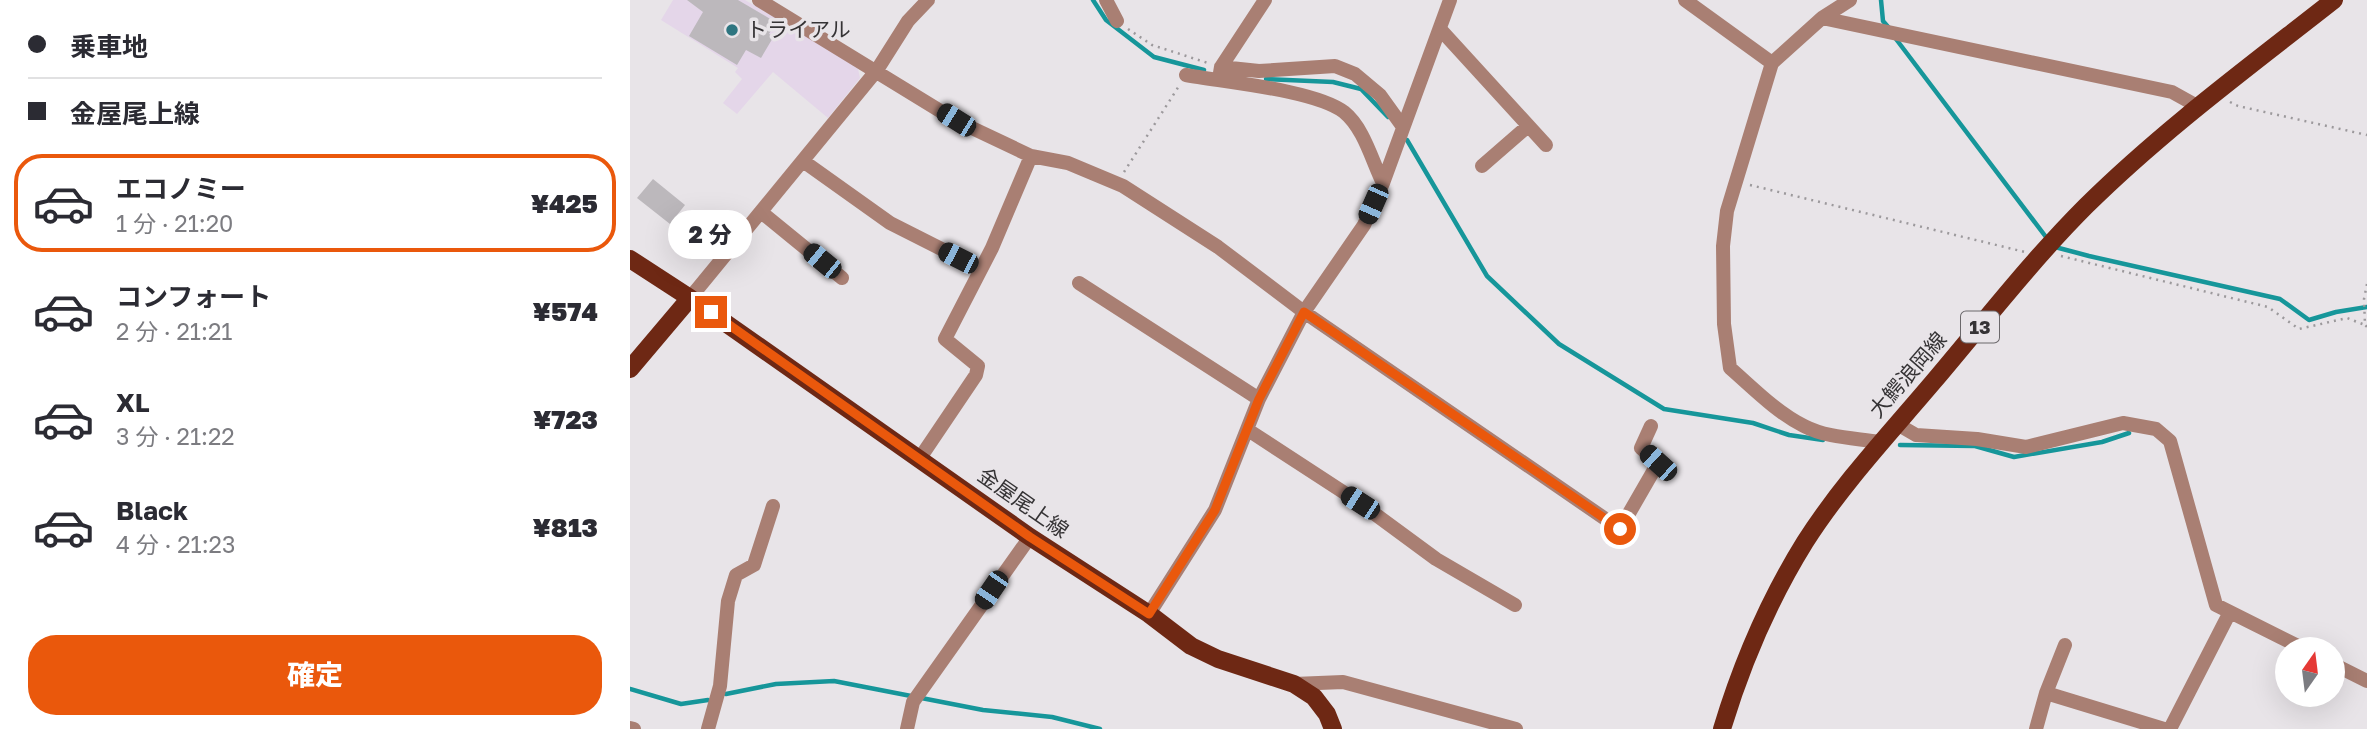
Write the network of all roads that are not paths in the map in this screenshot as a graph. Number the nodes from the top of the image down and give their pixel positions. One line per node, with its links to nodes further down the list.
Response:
1 (760, 0): 13 (street)
2 (928, 0): 13 (street)
3 (1107, 0): 10 (street)
4 (1265, 0): 14 (street)
5 (1450, 0): 11 (street)
6 (1685, 0): 12 (street)
7 (1850, 0): 9 (street)
8 (2334, 0): 16 (main road, 大鰐浪岡線 / 13)
9 (1822, 18): 12 (street); 16 (street)
10 (1117, 21)
11 (1440, 29): 17 (street); 18 (street)
12 (1772, 63): 36 (street)
13 (877, 70): 20 (street); 21 (street)
14 (1220, 74): 15 (street); 18 (street); 23 (street)
15 (1186, 75)
16 (2199, 107): 33 (main road, 大鰐浪岡線 / 13)
17 (1528, 126): 19 (street); 22 (street)
18 (1404, 127): 23 (street)
19 (1546, 145)
20 (1031, 156): 26 (street); 30 (street)
21 (803, 161): 24 (street); 26 (street)
22 (1482, 166)
23 (1382, 183): 30 (street)
24 (761, 212): 27 (street); 29 (street)
25 (630, 260): 29 (main road, 金屋尾上線)
26 (981, 270): 37 (street)
27 (842, 278)
28 (1079, 283): 32 (street)
29 (690, 298): 31 (main road); 37 (main road, 金屋尾上線)
30 (1304, 312): 32 (street); 34 (street)
31 (630, 369)
32 (1259, 399): 35 (street)
33 (1897, 424): 36 (main road, 大鰐浪岡線 / 13); 41 (street)
34 (1651, 426)
35 (1248, 430): 40 (street); 42 (street)
36 (1880, 442): 53 (main road, 大鰐浪岡線 / 13)
37 (920, 458): 39 (main road, 金屋尾上線)
38 (773, 506): 49 (street)
39 (1030, 537): 42 (main road, 金屋尾上線); 50 (street)
40 (1515, 605)
41 (2230, 612): 43 (street); 56 (street)
42 (1149, 614): 47 (main road, 金屋尾上線)
43 (2280, 637)
44 (2065, 645): 48 (street)
45 (2345, 670): 46 (street)
46 (2367, 681)
47 (1294, 684): 51 (main road, 金屋尾上線); 52 (street)
48 (2046, 693): 54 (street); 55 (street)
49 (709, 729)
50 (907, 729)
51 (1333, 729)
52 (1516, 729)
53 (1722, 729)
54 (2036, 729)
55 (2164, 729)
56 (2170, 729)

